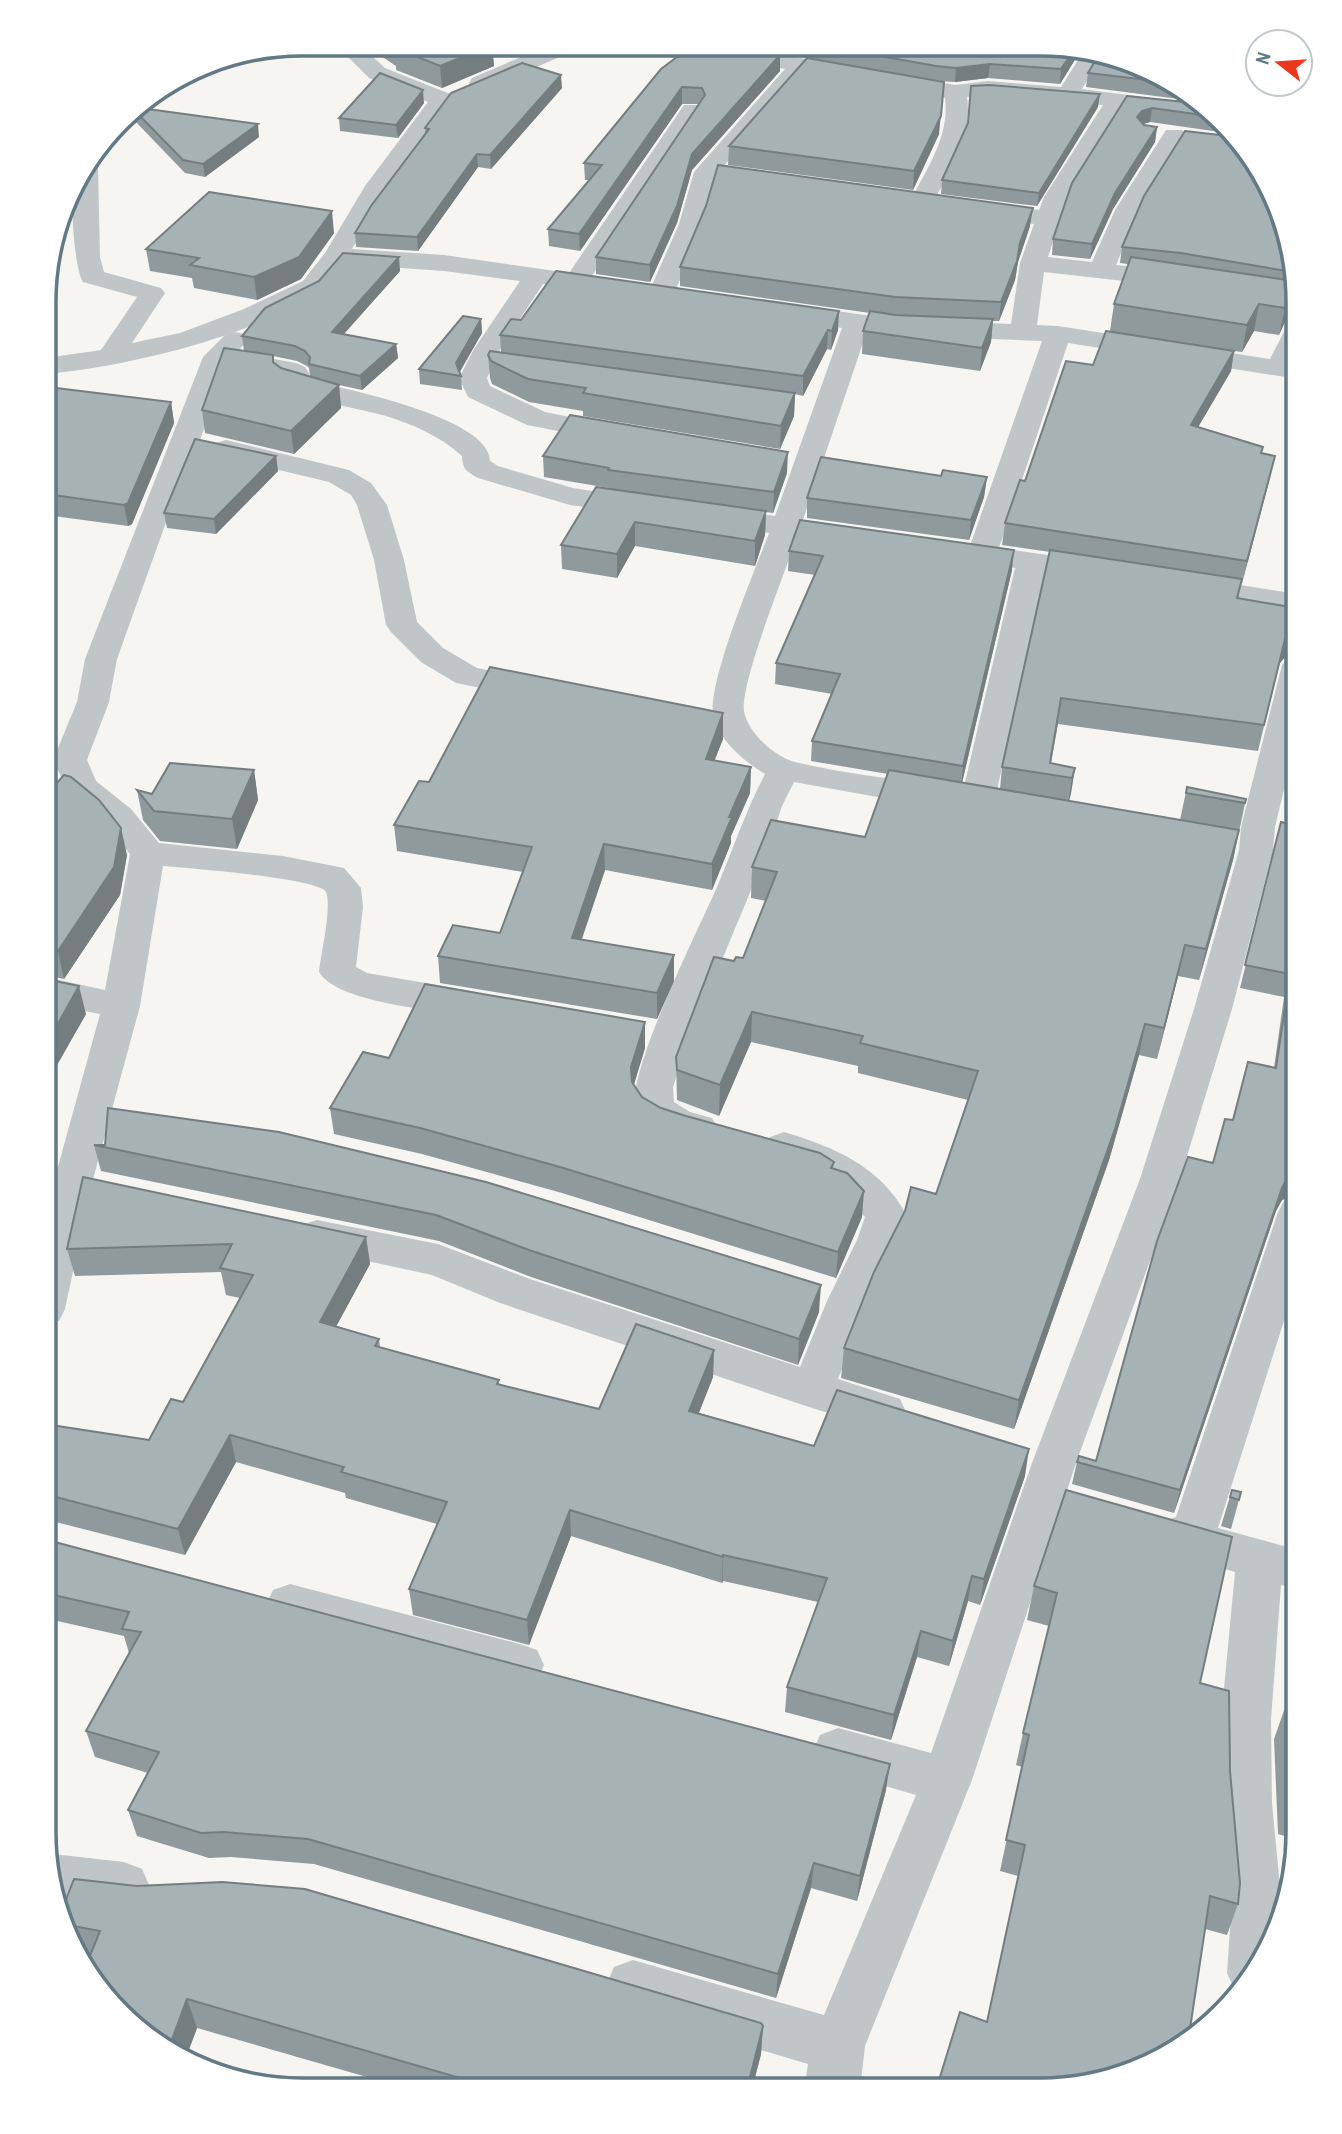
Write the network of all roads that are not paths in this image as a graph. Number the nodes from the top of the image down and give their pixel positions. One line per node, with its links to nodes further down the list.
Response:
1 (758, 56): 5 (street)
2 (360, 57): 8 (street)
3 (543, 57): 8 (street)
4 (1088, 61): 7 (street)
5 (799, 66): 6 (street); 15 (street)
6 (955, 92): 7 (street); 18 (street)
7 (1068, 94): 9 (street)
8 (442, 99): 19 (street)
9 (1116, 102): 11 (street); 12 (street)
10 (692, 110): 23 (street)
11 (1195, 111)
12 (1100, 125): 13 (street); 18 (street)
13 (1124, 128)
14 (1149, 132): 21 (street)
15 (706, 172): 16 (street); 24 (street)
16 (789, 183)
17 (86, 184): 32 (street)
18 (1048, 218): 20 (street)
19 (336, 256): 22 (street); 27 (street)
20 (1033, 263): 21 (street); 30 (street)
21 (1100, 272): 25 (street)
22 (536, 276): 23 (street); 34 (street)
23 (575, 282): 24 (street)
24 (640, 291): 26 (street)
25 (1286, 297)
26 (687, 298)
27 (282, 300): 32 (street); 33 (street)
28 (765, 309): 29 (street)
29 (857, 322): 30 (street); 40 (street)
30 (1023, 331): 31 (street)
31 (1058, 334): 37 (street); 43 (street)
32 (111, 354): 35 (street)
33 (216, 357): 39 (street); 40 (street)
34 (481, 362): 36 (street); 38 (street)
35 (56, 365)
36 (508, 366)
37 (1286, 369)
38 (644, 439)
39 (186, 440): 48 (street); 51 (street)
40 (786, 526): 41 (street); 50 (street)
41 (877, 539)
42 (930, 546): 43 (street)
43 (982, 554): 44 (street)
44 (1032, 561): 45 (street); 50 (street)
45 (1125, 576)
46 (1165, 582): 47 (street)
47 (1286, 601)
48 (560, 694)
49 (1286, 717): 70 (street)
50 (784, 770): 61 (street)
51 (148, 853): 53 (street); 54 (street)
52 (56, 992): 53 (street)
53 (121, 1006): 55 (street)
54 (506, 1009)
55 (89, 1115): 56 (street); 59 (street)
56 (130, 1121)
57 (277, 1227): 62 (street)
58 (1285, 1251): 65 (street)
59 (56, 1278)
60 (809, 1289): 61 (street)
61 (848, 1301): 62 (street)
62 (812, 1390): 63 (street)
63 (914, 1421)
64 (1137, 1525): 65 (street)
65 (1191, 1540): 66 (street)
66 (1279, 1564): 73 (street)
67 (254, 1595): 68 (street)
68 (557, 1675)
69 (799, 1741): 70 (street)
70 (947, 1780): 75 (street)
71 (61, 1881): 72 (street)
72 (175, 1888)
73 (1255, 1951)
74 (592, 1974): 75 (street)
75 (835, 2068)

